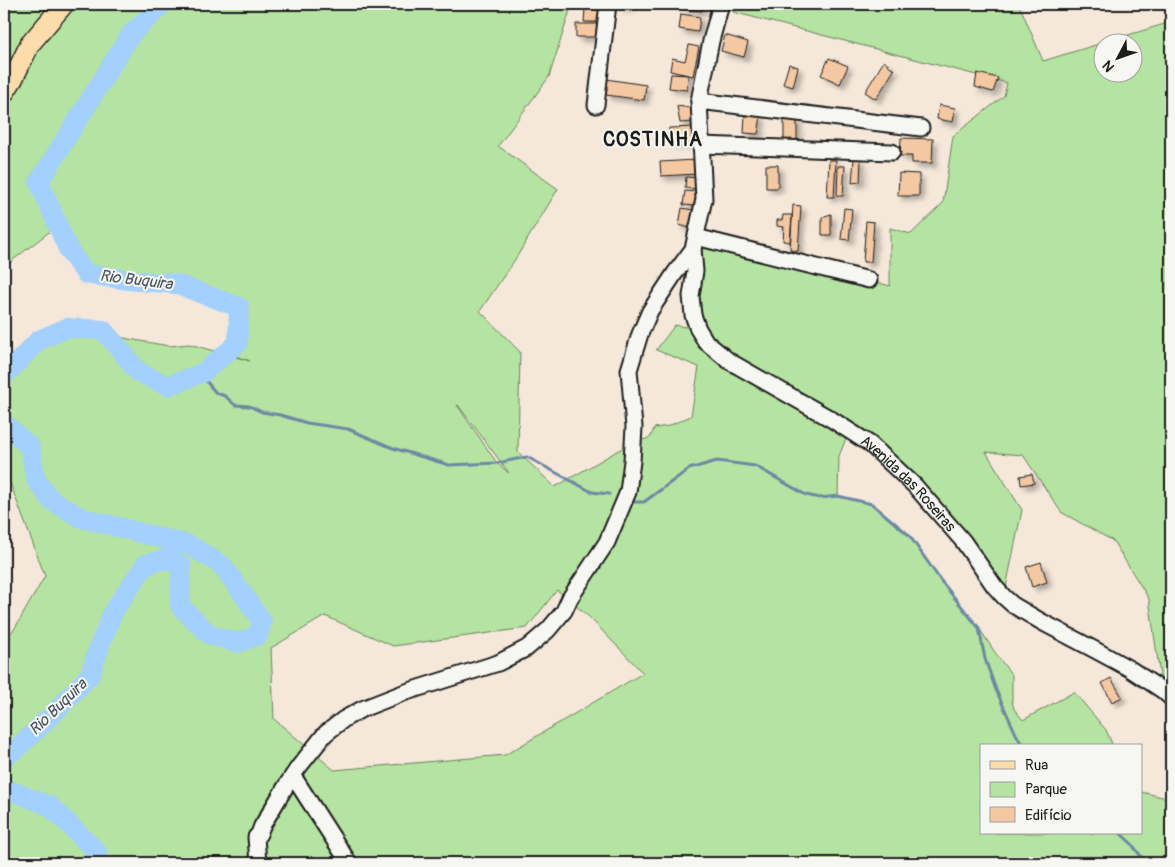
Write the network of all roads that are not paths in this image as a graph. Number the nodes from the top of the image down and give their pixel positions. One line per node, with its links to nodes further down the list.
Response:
1 (64, 4): 4 (main road)
2 (608, 4): 6 (street)
3 (720, 4): 5 (street)
4 (4, 93)
5 (699, 101): 7 (street); 8 (street)
6 (596, 105)
7 (921, 128)
8 (701, 145): 9 (street); 10 (street)
9 (892, 152)
10 (694, 243): 11 (street); 12 (street, Avenida das Roseiras); 13 (street)
11 (869, 280)
12 (1171, 698)
13 (293, 776): 14 (street); 15 (street)
14 (258, 863)
15 (349, 863)

